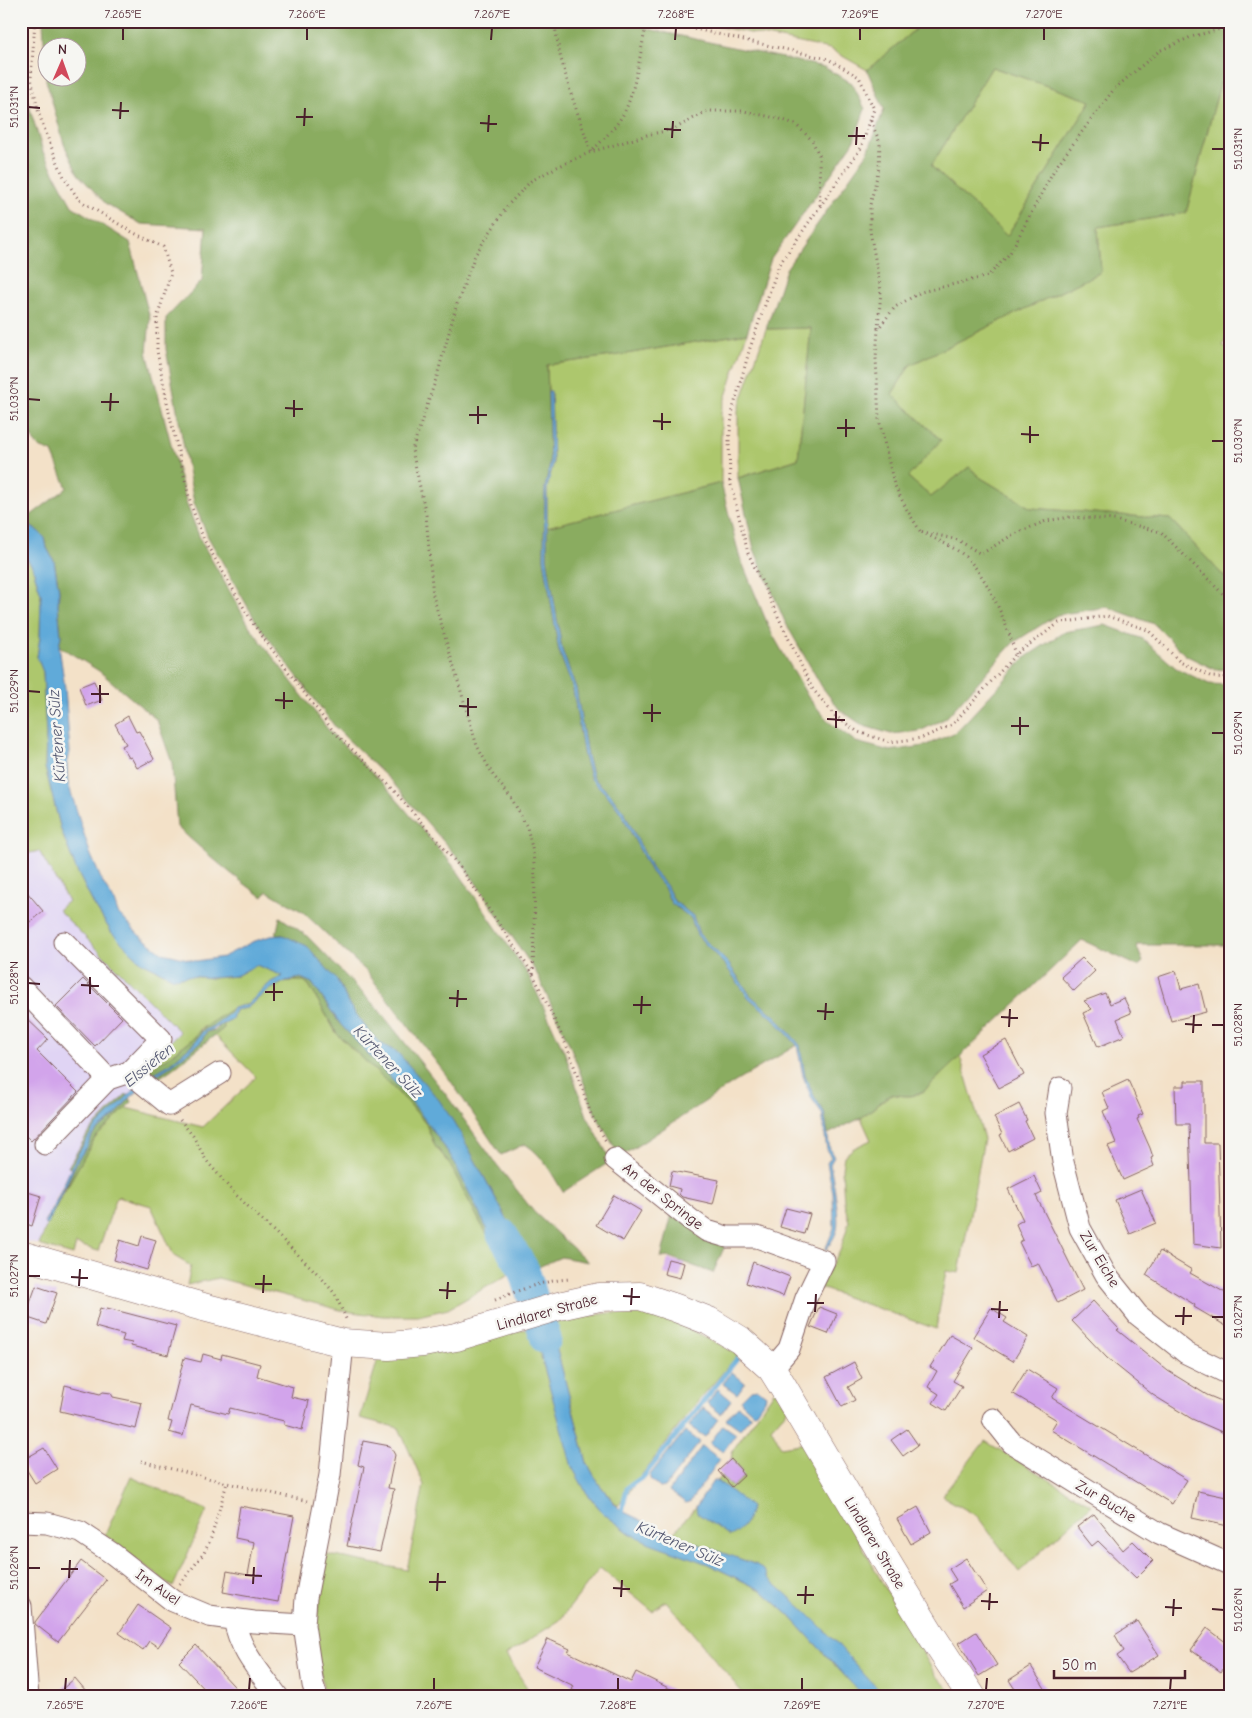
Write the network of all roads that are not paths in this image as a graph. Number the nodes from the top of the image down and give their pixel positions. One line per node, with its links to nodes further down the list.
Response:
1 (64, 942): 5 (street)
2 (21, 987): 4 (street)
3 (220, 1073): 5 (street)
4 (108, 1079): 5 (street); 7 (street)
5 (139, 1080)
6 (1060, 1088): 12 (street, Zur Eiche)
7 (45, 1144)
8 (615, 1159): 11 (street, An der Springe)
9 (21, 1255): 10 (main road, Lindlarer Straße)
10 (346, 1327): 11 (main road, Lindlarer Straße); 18 (street)
11 (772, 1369): 22 (main road, Lindlarer Straße)
12 (1231, 1375)
13 (993, 1419): 15 (street, Zur Buche)
14 (21, 1522): 17 (street, Im Auel)
15 (1231, 1565)
16 (21, 1606): 19 (street)
17 (234, 1619): 18 (street, Im Auel); 20 (street)
18 (304, 1625): 21 (street)
19 (28, 1697)
20 (278, 1697)
21 (317, 1697)
22 (972, 1697)

